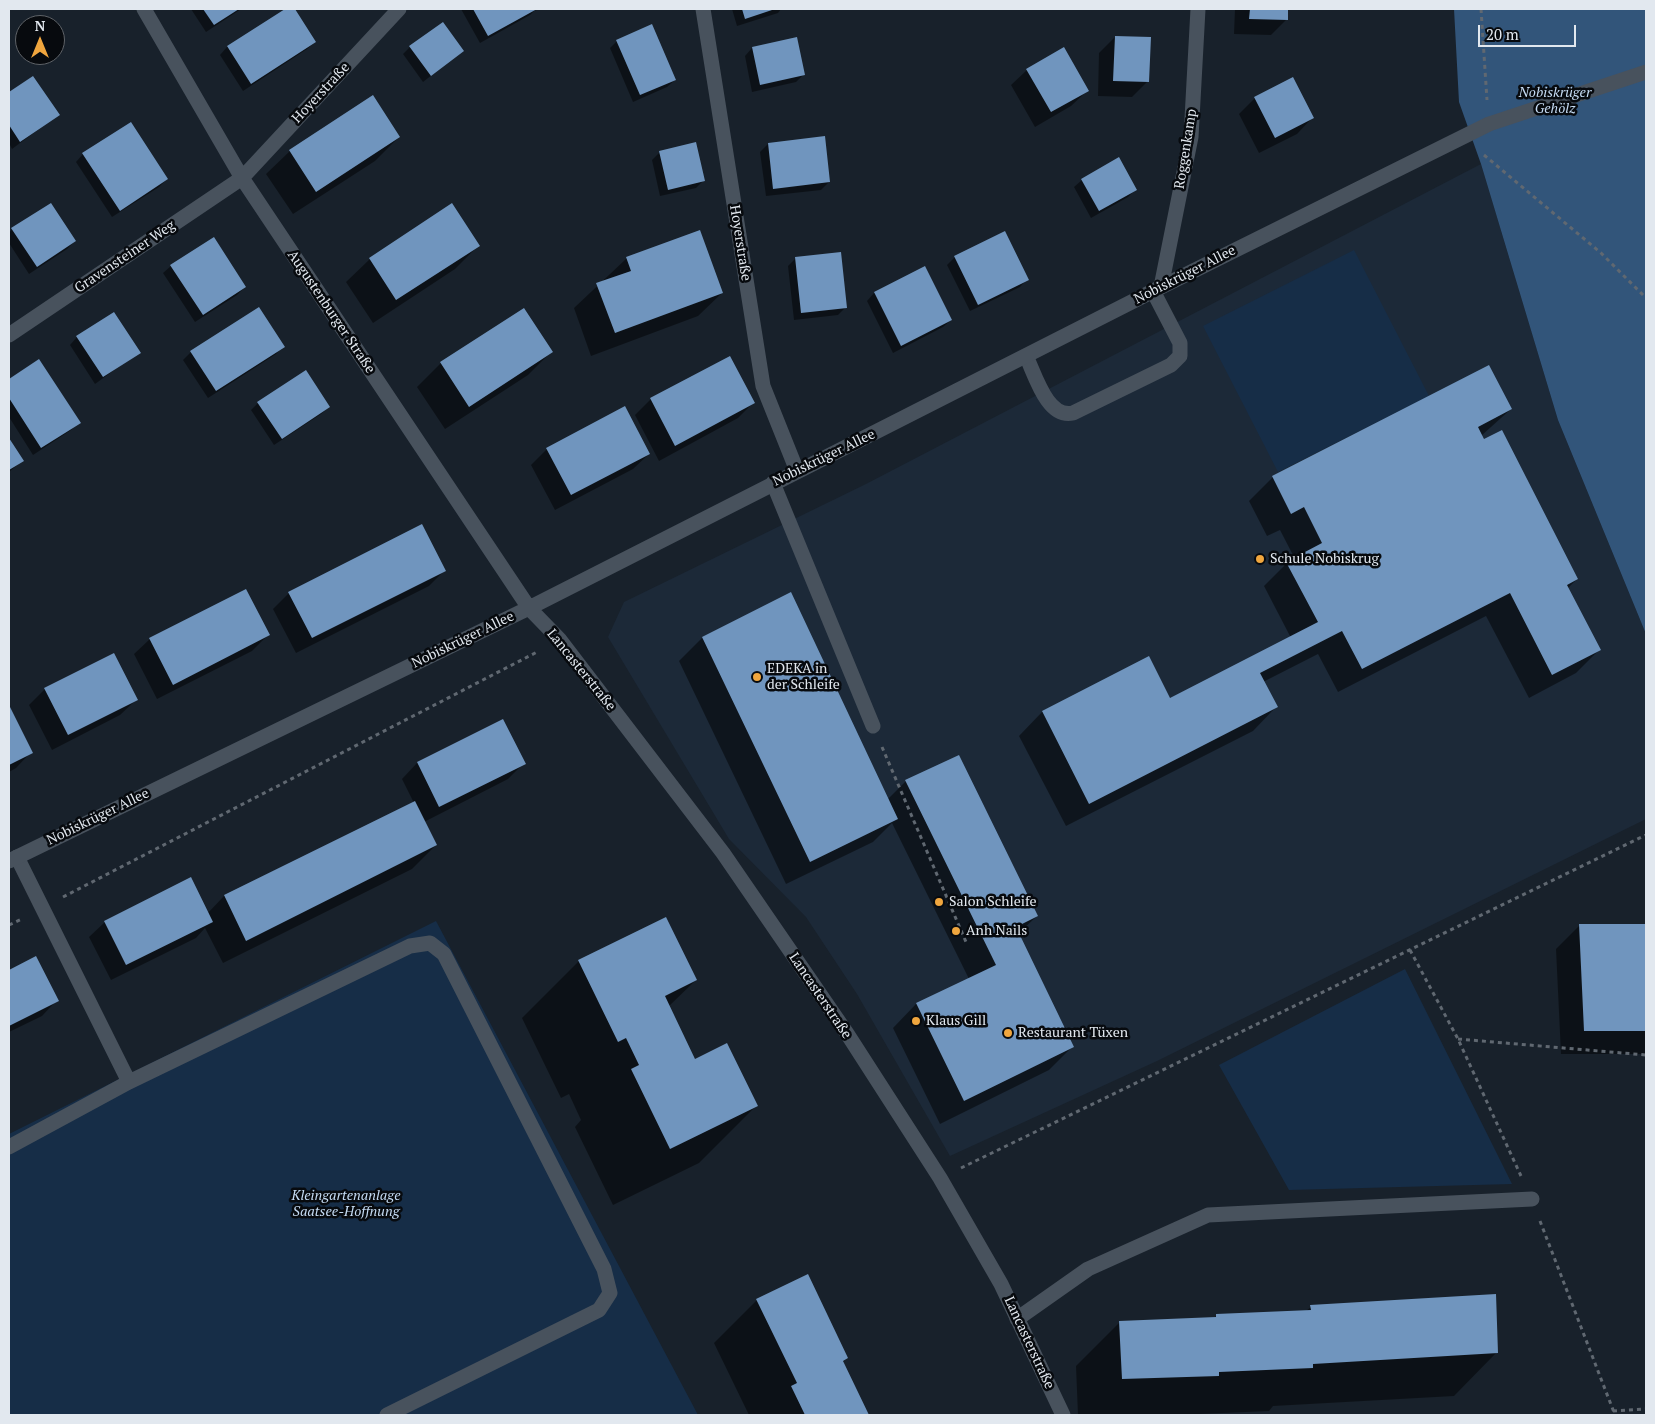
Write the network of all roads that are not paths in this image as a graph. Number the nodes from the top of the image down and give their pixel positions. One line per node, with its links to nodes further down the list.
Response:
1 (144, 9): 6 (street, Augustenburger Straße)
2 (399, 9): 6 (street, Hoyerstraße)
3 (703, 9): 10 (street, Hoyerstraße)
4 (1198, 9): 7 (street, Roggenkamp)
5 (1646, 72): 7 (street, Nobiskrüger Allee)
6 (242, 178): 8 (street, Gravensteiner Weg); 12 (street, Augustenburger Straße)
7 (1157, 289): 9 (street, Nobiskrüger Allee); 9 (street)
8 (9, 335)
9 (1026, 356): 10 (street, Nobiskrüger Allee)
10 (798, 471): 11 (street, Nobiskrüger Allee)
11 (773, 483): 12 (street, Nobiskrüger Allee); 13 (street)
12 (529, 608): 14 (street, Nobiskrüger Allee); 18 (street, Lancasterstraße)
13 (873, 726)
14 (13, 859): 15 (street)
15 (129, 1082): 16 (street); 19 (street)
16 (9, 1147)
17 (1532, 1198): 18 (street)
18 (1017, 1319): 20 (street, Lancasterstraße)
19 (387, 1415)
20 (1063, 1415)

